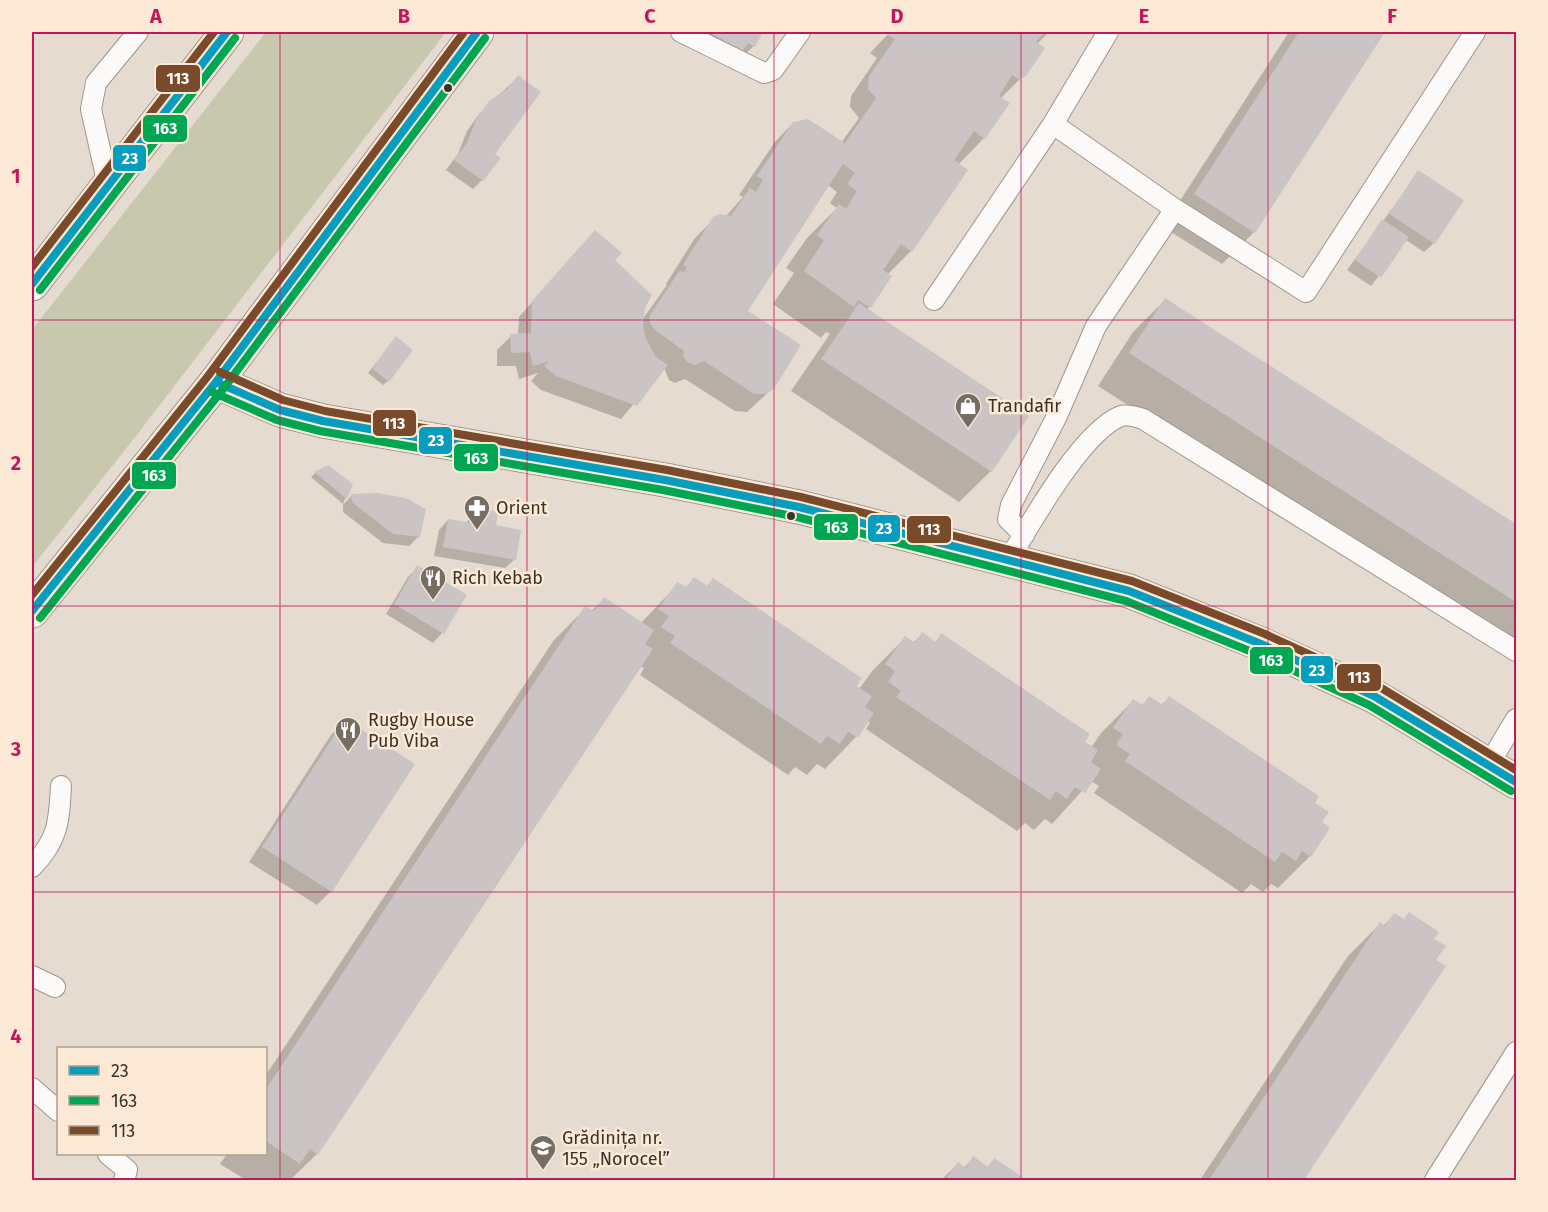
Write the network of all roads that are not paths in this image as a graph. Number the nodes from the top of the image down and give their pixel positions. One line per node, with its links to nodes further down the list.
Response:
1 (138, 32): 9 (lane)
2 (227, 32): 9 (main road)
3 (477, 32): 13 (main road)
4 (681, 32): 5 (lane)
5 (800, 32)
6 (1108, 32): 8 (lane)
7 (1475, 32): 10 (lane)
8 (1053, 124): 10 (lane); 12 (lane)
9 (108, 185): 11 (main road)
10 (1175, 209): 14 (lane)
11 (32, 284)
12 (934, 300)
13 (216, 382): 14 (main road); 15 (main road)
14 (1016, 547): 16 (lane); 18 (main road)
15 (32, 611)
16 (1516, 651)
17 (1516, 719): 18 (lane)
18 (1489, 764): 19 (main road)
19 (1516, 782)
20 (61, 786): 21 (lane)
21 (32, 867)
22 (32, 976): 23 (lane)
23 (55, 987)
24 (1516, 1052): 29 (lane)
25 (32, 1088): 26 (lane)
26 (57, 1110)
27 (109, 1155): 28 (lane)
28 (123, 1180)
29 (1435, 1180)

